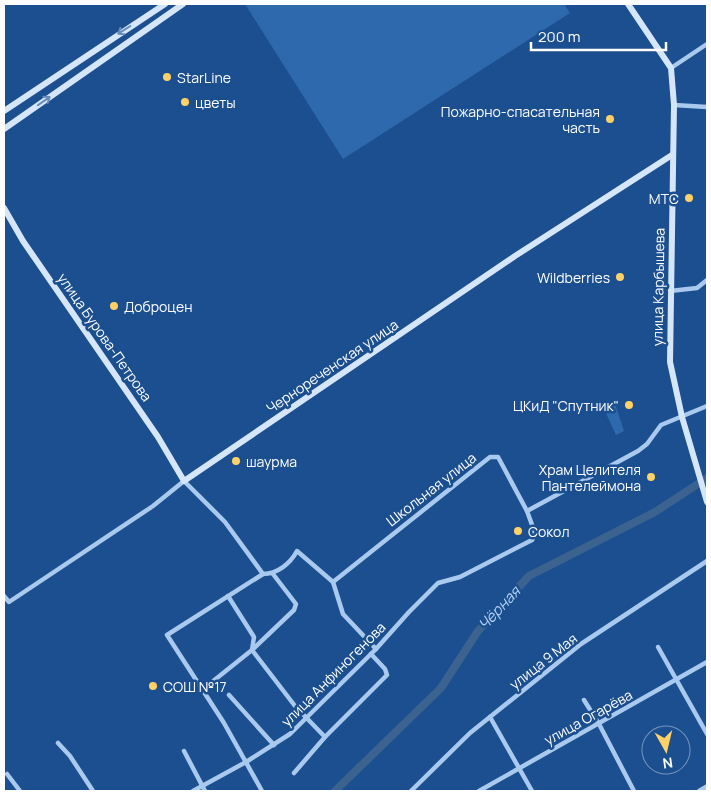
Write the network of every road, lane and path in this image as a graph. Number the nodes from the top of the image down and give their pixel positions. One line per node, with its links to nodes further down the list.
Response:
1 (165, 4): 4 (main road, one-way to 4)
2 (183, 4): 6 (main road)
3 (628, 4): 7 (main road)
4 (108, 40): 6 (main road); 10 (main road)
5 (707, 44): 7 (street)
6 (115, 52): 11 (main road, one-way to 6)
7 (671, 68): 8 (main road, улица Карбышева)
8 (674, 105): 9 (street); 12 (main road, улица Карбышева)
9 (707, 107)
10 (4, 111)
11 (4, 129)
12 (672, 155): 15 (main road, улица Карбышева); 18 (main road, Чернореченская улица)
13 (4, 208): 18 (main road, улица Бурова-Петрова)
14 (707, 280): 15 (street)
15 (670, 292): 17 (main road, улица Карбышева)
16 (707, 406): 17 (street)
17 (682, 417): 19 (main road, улица Карбышева); 20 (street)
18 (184, 481): 22 (street); 25 (street, Чернореченская улица)
19 (707, 502)
20 (527, 511): 24 (street, Школьная улица); 30 (street, улица Анфиногенова)
21 (707, 560): 38 (street, улица 9 Мая)
22 (263, 574): 23 (street); 26 (street)
23 (273, 574): 24 (street); 27 (street)
24 (333, 582): 30 (street)
25 (4, 596)
26 (228, 596): 28 (street); 35 (street)
27 (267, 635): 28 (street); 31 (street)
28 (254, 637): 31 (street)
29 (658, 647): 34 (street)
30 (376, 649): 32 (street, улица Анфиногенова)
31 (252, 650): 35 (street); 39 (street)
32 (371, 654): 39 (street, улица Анфиногенова); 42 (street)
33 (707, 662): 34 (street, улица Огарёва)
34 (676, 680): 40 (street, улица Огарёва); 41 (street)
35 (202, 690): 46 (street)
36 (229, 695): 44 (street)
37 (584, 700): 40 (street)
38 (490, 717): 47 (street); 51 (street, улица 9 Мая)
39 (306, 719): 42 (street); 44 (street, улица Анфиногенова)
40 (599, 724): 47 (street, улица Огарёва); 62 (street)
41 (707, 734)
42 (324, 737): 48 (street)
43 (58, 742): 54 (street)
44 (274, 745): 46 (street, улица Анфиногенова)
45 (184, 751): 50 (street)
46 (246, 762): 50 (street, улица Анфиногенова); 57 (street)
47 (520, 768): 60 (street, улица Огарёва); 61 (street)
48 (294, 773)
49 (7, 774): 53 (street)
50 (202, 786): 55 (street, улица Анфиногенова); 56 (street)
51 (416, 786): 58 (street, улица 9 Мая); 59 (street)
52 (707, 788): 63 (street)
53 (20, 791)
54 (93, 791)
55 (193, 791)
56 (205, 791)
57 (262, 791)
58 (411, 791)
59 (422, 791)
60 (479, 791)
61 (532, 791)
62 (634, 791)
63 (700, 791)

